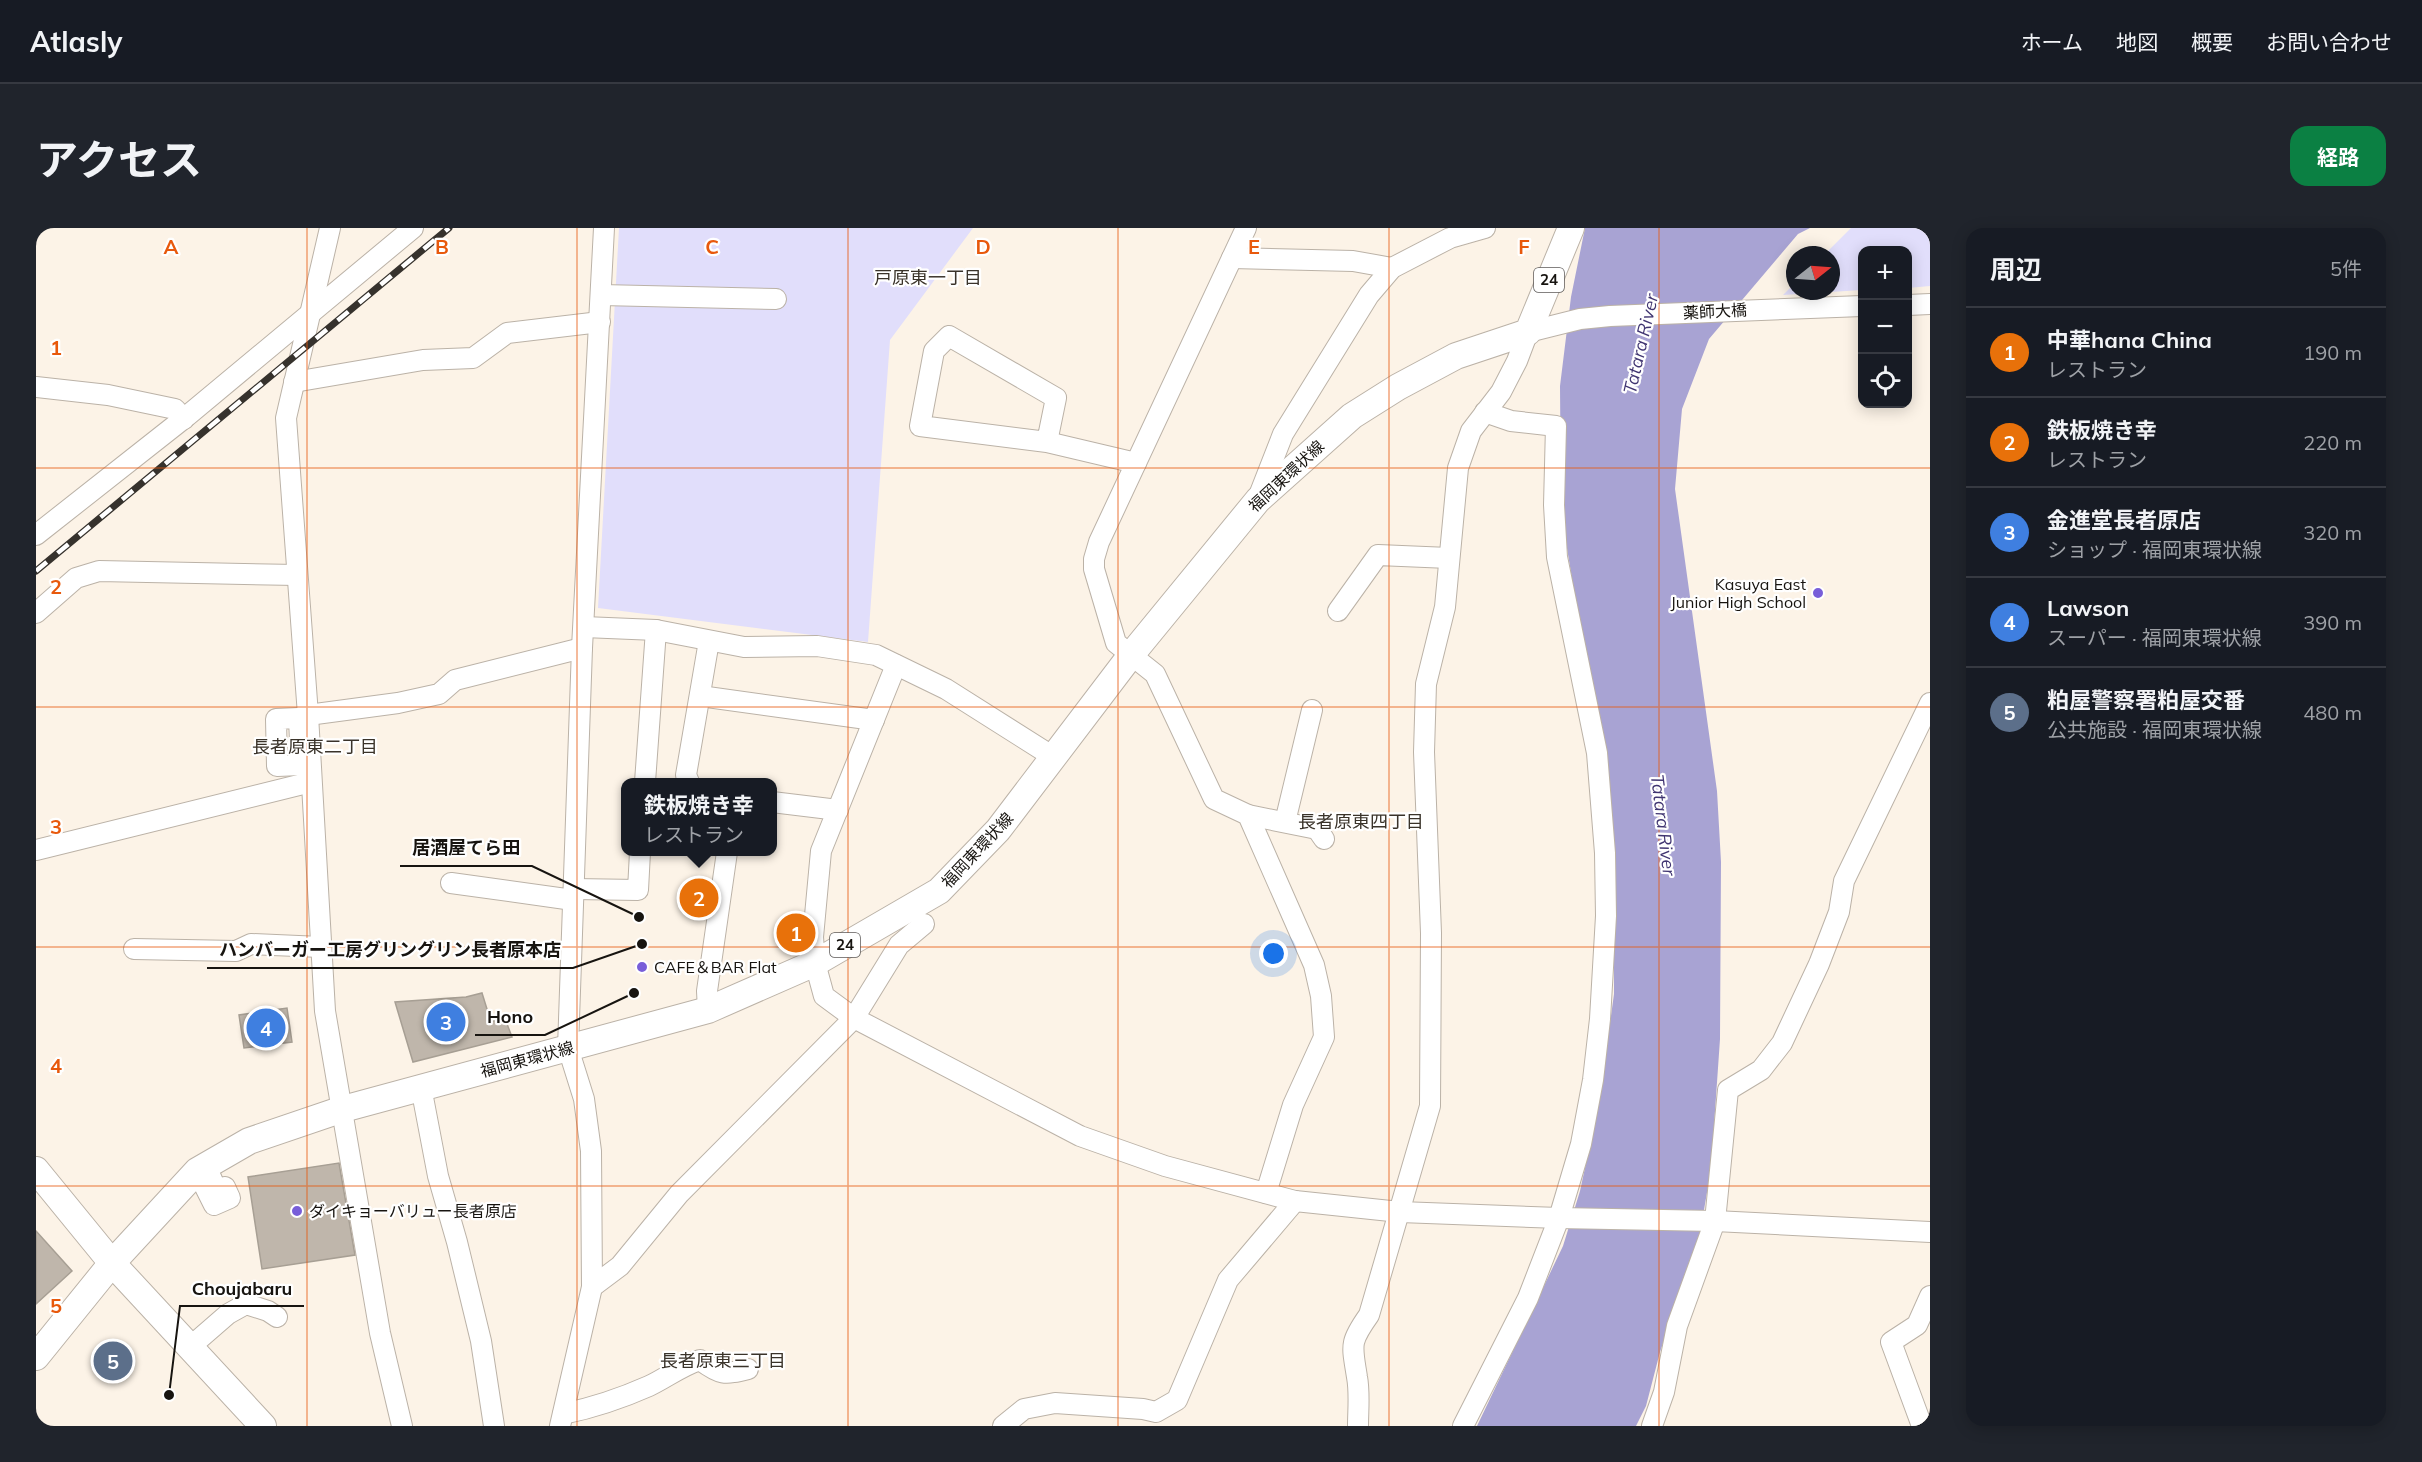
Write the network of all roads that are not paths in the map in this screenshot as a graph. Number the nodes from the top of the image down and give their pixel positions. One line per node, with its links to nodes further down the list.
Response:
1 (330, 228): 15 (street)
2 (413, 228): 15 (street)
3 (603, 228): 10 (street)
4 (1246, 228): 8 (street)
5 (1485, 228): 7 (street)
6 (1571, 228): 17 (main road, 24)
7 (1450, 233): 9 (street)
8 (1232, 258): 9 (street); 23 (street)
9 (1392, 268): 24 (street)
10 (601, 295): 11 (street); 16 (street)
11 (776, 299)
12 (1930, 304): 13 (street)
13 (1912, 305)
14 (1858, 306): 17 (street, 薬師大橋)
15 (311, 312): 18 (street); 21 (street)
16 (600, 322): 18 (street); 30 (street)
17 (1527, 332): 20 (street); 24 (main road, 福岡東環状線 / 24)
18 (294, 382): 27 (street)
19 (36, 387): 21 (street)
20 (1485, 412): 26 (street); 68 (street)
21 (184, 418): 25 (street)
22 (1047, 442): 22 (street); 23 (street)
23 (1136, 463): 34 (street)
24 (1258, 500): 34 (main road, 福岡東環状線 / 24)
25 (36, 535)
26 (1449, 558): 28 (street); 67 (street)
27 (297, 575): 29 (street); 39 (street)
28 (1338, 611)
29 (36, 613)
30 (584, 627): 31 (street); 33 (street)
31 (656, 630): 32 (street); 42 (street)
32 (709, 641): 35 (street); 36 (street)
33 (582, 648): 39 (street); 54 (street)
34 (1131, 656): 41 (main road, 福岡東環状線 / 24); 47 (street)
35 (896, 665): 40 (street); 41 (street)
36 (700, 696): 40 (street); 43 (street)
37 (1930, 703): 69 (street)
38 (1312, 710): 48 (street)
39 (308, 715): 44 (street)
40 (874, 720): 46 (street)
41 (1055, 758): 58 (main road, 福岡東環状線 / 24)
42 (645, 778)
43 (687, 778)
44 (311, 782): 50 (street); 56 (street)
45 (777, 803): 46 (street)
46 (838, 810): 58 (street)
47 (1248, 815): 48 (street); 65 (street)
48 (1285, 822): 49 (street)
49 (1324, 839)
50 (36, 850)
51 (640, 856): 54 (street)
52 (727, 856): 59 (street)
53 (451, 883): 54 (street)
54 (574, 894): 61 (street)
55 (924, 924): 60 (street)
56 (321, 947): 57 (street); 63 (street)
57 (134, 949)
58 (814, 963): 59 (main road, 福岡東環状線 / 24); 60 (street)
59 (708, 1010): 61 (main road, 福岡東環状線 / 24)
60 (854, 1018): 65 (street); 72 (street)
61 (568, 1048): 62 (main road, 福岡東環状線 / 24); 72 (street)
62 (421, 1088): 63 (main road, 福岡東環状線 / 24); 81 (street)
63 (343, 1109): 71 (main road, 福岡東環状線 / 24); 80 (street)
64 (36, 1170): 71 (main road)
65 (1266, 1193): 66 (street)
66 (1295, 1201): 67 (street); 82 (street)
67 (1400, 1212): 68 (street); 83 (street)
68 (1559, 1218): 69 (street); 84 (street)
69 (1715, 1221): 70 (street); 85 (street)
70 (1930, 1232)
71 (112, 1263): 75 (main road); 76 (main road, 福岡東環状線 / 24)
72 (592, 1287): 78 (street)
73 (1930, 1296): 86 (street)
74 (277, 1317): 75 (street)
75 (190, 1347): 79 (main road)
76 (36, 1357)
77 (748, 1369): 78 (street)
78 (562, 1420)
79 (263, 1426)
80 (402, 1426)
81 (494, 1426)
82 (1003, 1426)
83 (1358, 1426)
84 (1463, 1426)
85 (1652, 1426)
86 (1923, 1426)

